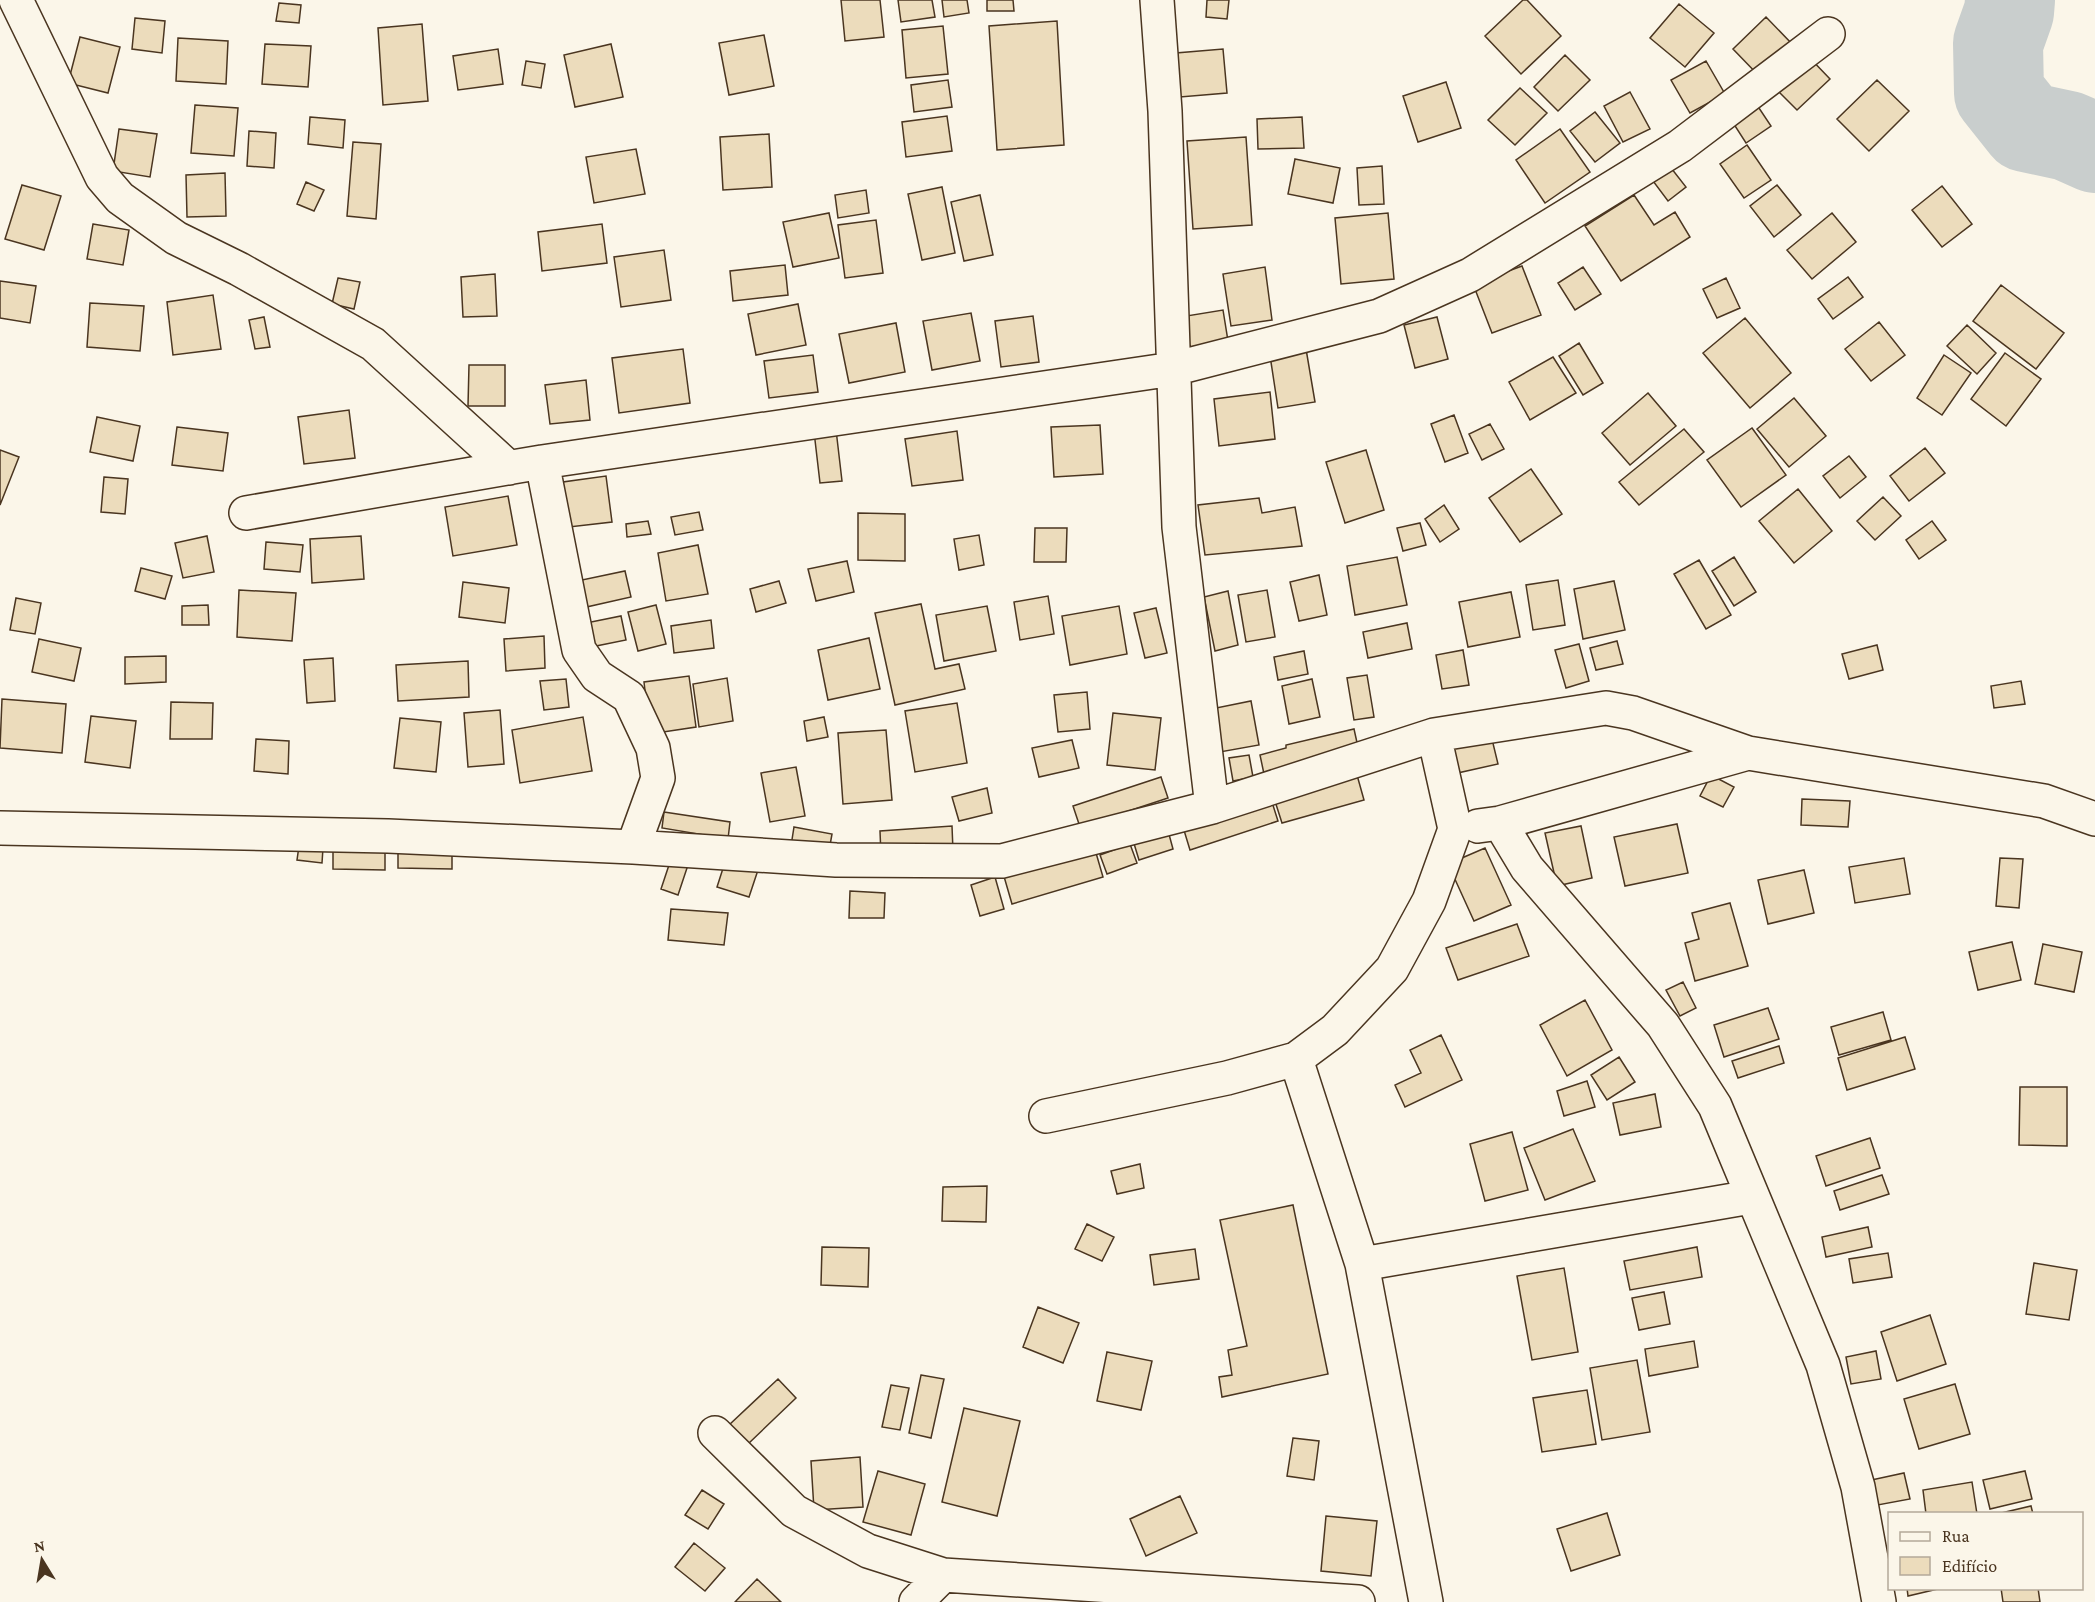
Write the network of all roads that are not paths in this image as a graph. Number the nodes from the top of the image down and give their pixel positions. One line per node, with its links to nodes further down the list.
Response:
1 (16, 0): 6 (street)
2 (1157, 0): 4 (street)
3 (1828, 34): 4 (street)
4 (1173, 369): 5 (street); 10 (street)
5 (542, 462): 6 (street); 15 (street)
6 (509, 468): 7 (street)
7 (246, 513)
8 (1434, 735): 9 (street); 10 (street); 14 (street)
9 (1749, 753): 11 (street); 12 (street)
10 (1212, 807): 15 (street)
11 (2095, 819)
12 (1500, 823): 14 (street); 18 (street)
13 (0, 828): 15 (street)
14 (1455, 829): 16 (street)
15 (633, 847)
16 (1296, 1059): 17 (street); 19 (street)
17 (1046, 1116)
18 (1751, 1197): 19 (street); 25 (street)
19 (1362, 1264): 24 (street)
20 (715, 1433): 21 (street)
21 (943, 1575): 22 (street); 23 (street)
22 (915, 1602)
23 (1359, 1602)
24 (1426, 1602)
25 (1879, 1602)

